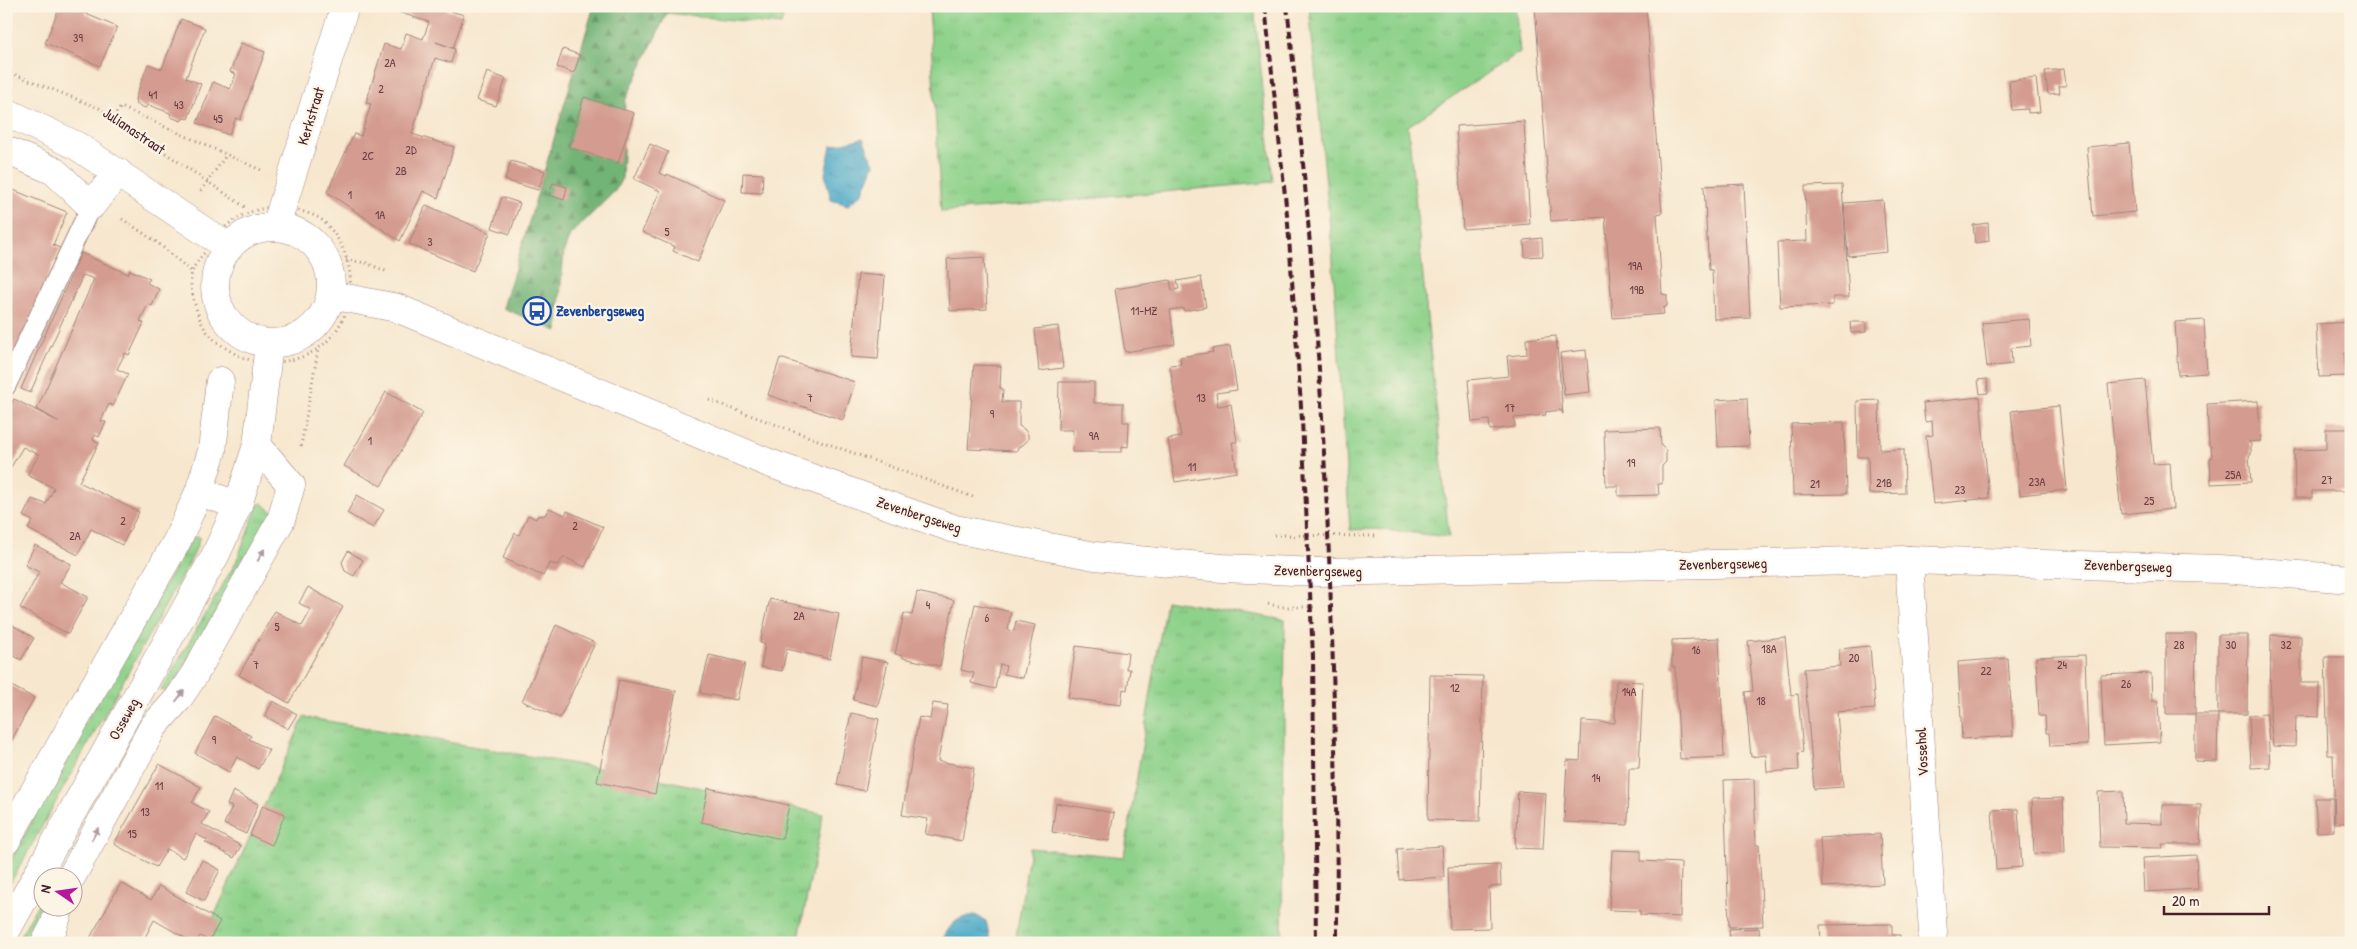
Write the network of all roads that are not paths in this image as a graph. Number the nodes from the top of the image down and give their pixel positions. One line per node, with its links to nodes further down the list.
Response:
1 (345, 6): 6 (street, Kerkstraat)
2 (6, 112): 4 (street)
3 (6, 150): 5 (street)
4 (118, 172): 5 (street); 7 (street)
5 (92, 206): 11 (lane)
6 (276, 226): 7 (street); 8 (street)
7 (228, 247): 9 (street)
8 (331, 295): 9 (street); 15 (street, Zevenbergseweg)
9 (269, 344): 12 (street, Osseweg)
10 (220, 380): 13 (street)
11 (6, 386)
12 (257, 445): 14 (street, Osseweg); 18 (street, Osseweg, one-way to 12)
13 (199, 492): 14 (street); 17 (street)
14 (238, 505): 20 (street, Osseweg)
15 (1909, 560): 16 (street, Zevenbergseweg); 22 (street, Vossehol)
16 (2351, 579)
17 (6, 841)
18 (77, 866)
19 (57, 916): 21 (street)
20 (6, 931)
21 (45, 943)
22 (1931, 943)

